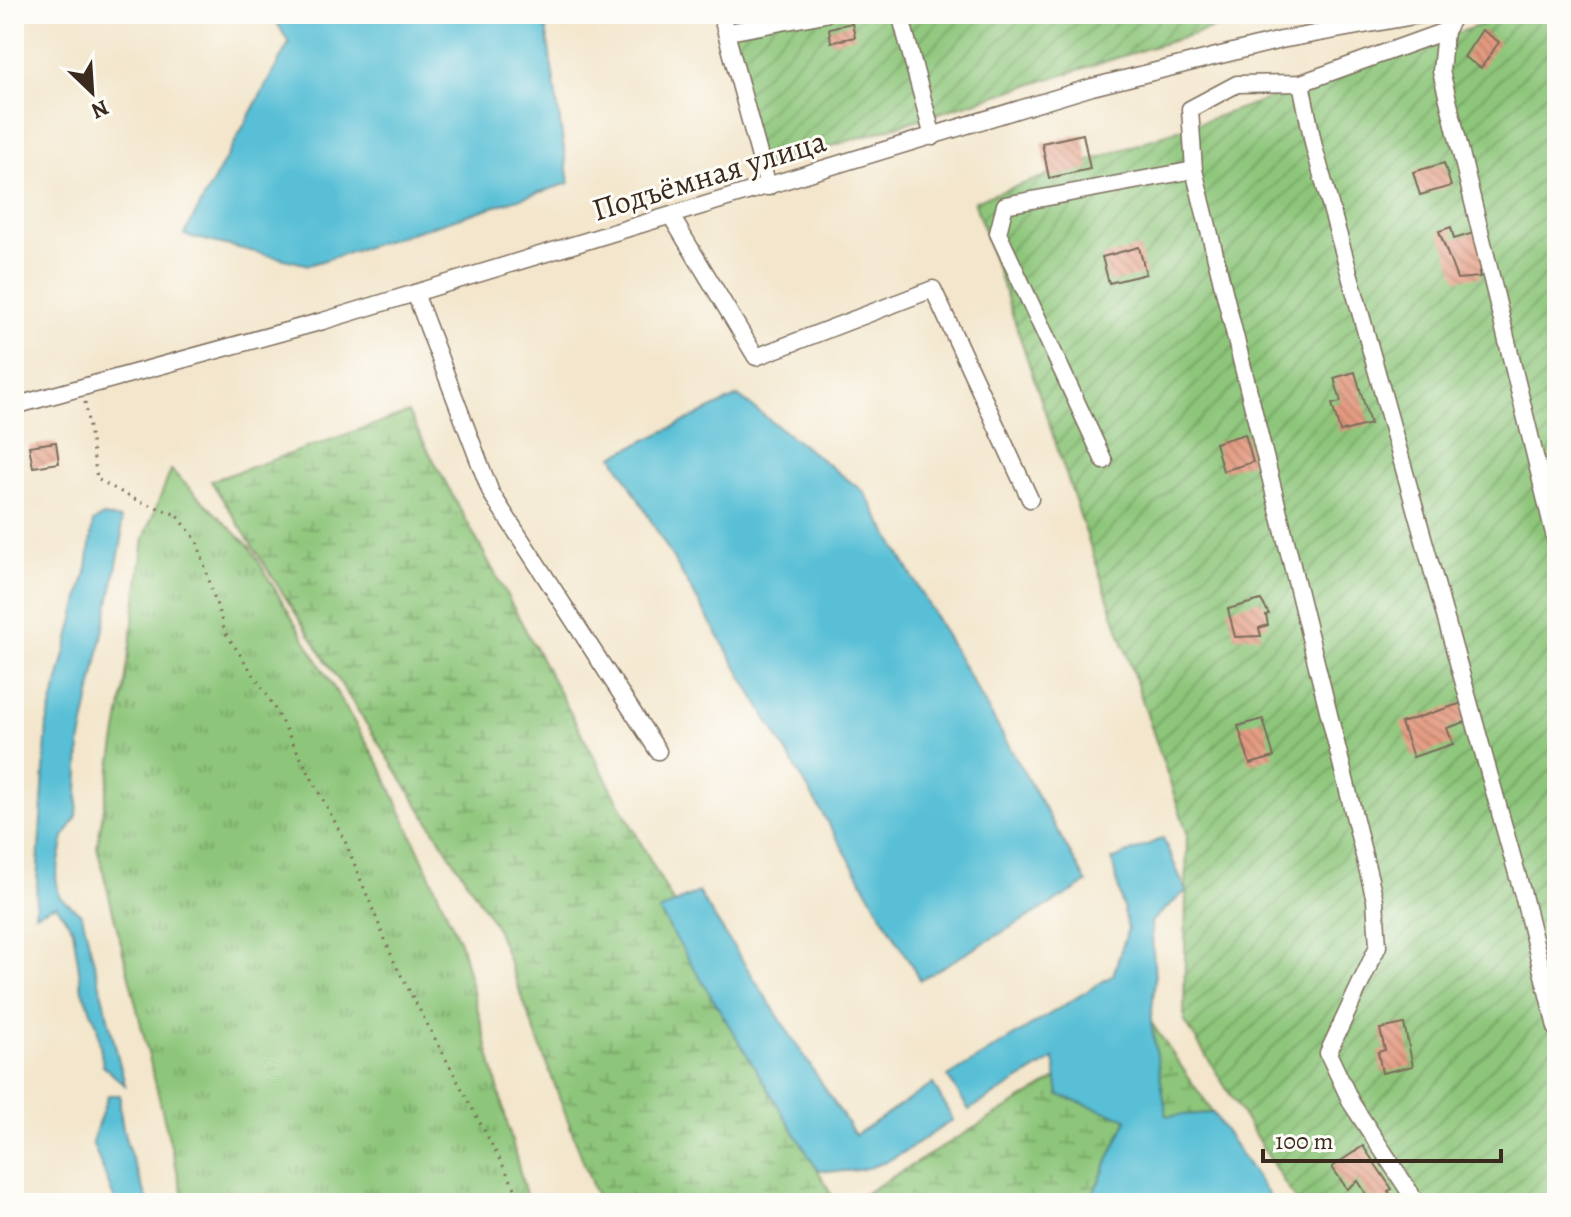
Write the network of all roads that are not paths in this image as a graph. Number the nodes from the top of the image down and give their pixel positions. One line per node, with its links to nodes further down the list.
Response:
1 (721, 14): 11 (street)
2 (825, 14): 6 (street)
3 (900, 14): 9 (street)
4 (1425, 14): 9 (street, Подъёмная улица)
5 (1455, 14): 7 (street)
6 (734, 31)
7 (1445, 31): 8 (street); 17 (street)
8 (1301, 83): 10 (street); 19 (street)
9 (933, 137): 11 (street, Подъёмная улица)
10 (1194, 170): 15 (street); 20 (street)
11 (768, 187): 12 (street, Подъёмная улица)
12 (671, 216): 13 (street, Подъёмная улица); 16 (street)
13 (415, 293): 14 (street, Подъёмная улица); 18 (street)
14 (14, 406)
15 (1104, 461)
16 (1030, 499)
17 (1557, 546)
18 (658, 751)
19 (1557, 1031)
20 (1411, 1194)

